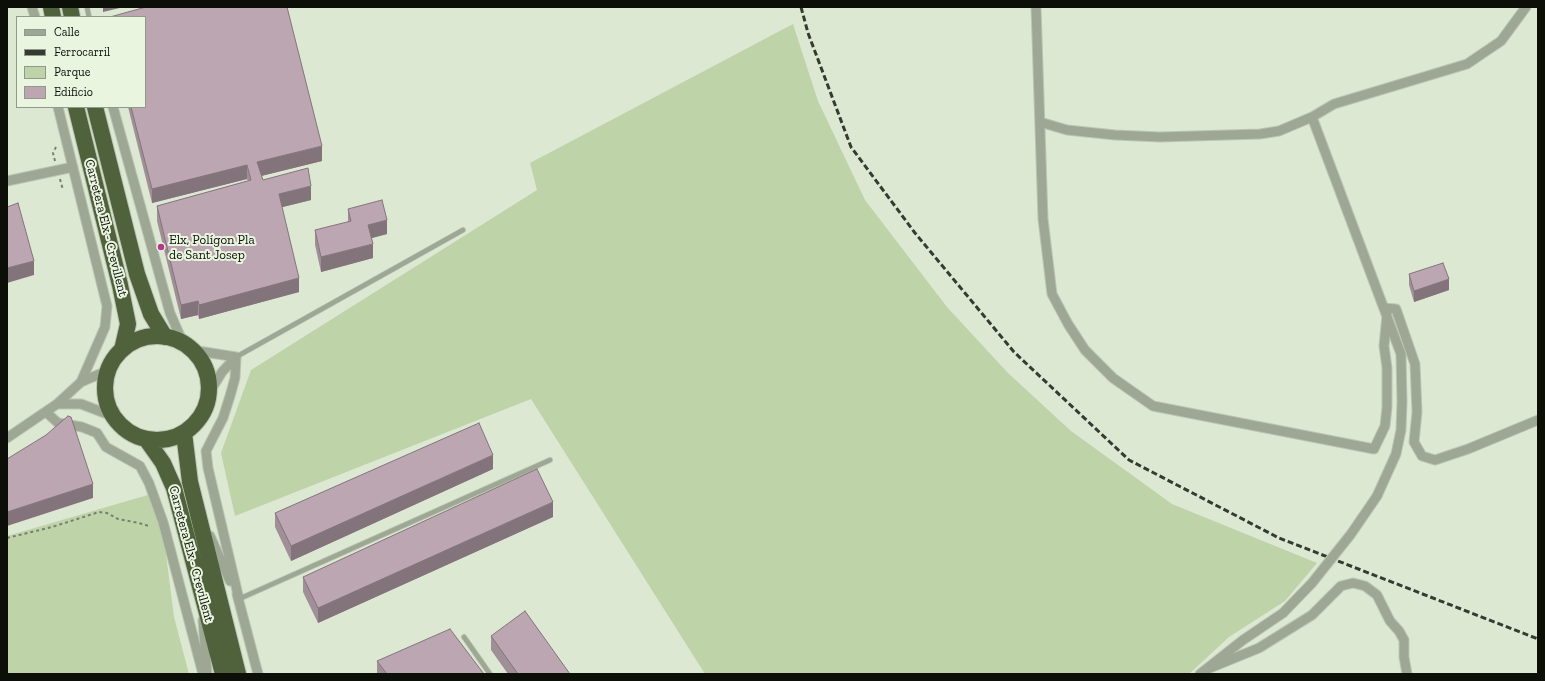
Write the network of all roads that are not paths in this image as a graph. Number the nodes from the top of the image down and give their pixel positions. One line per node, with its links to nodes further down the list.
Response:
1 (1036, 7): 9 (street)
2 (1526, 7): 8 (street)
3 (58, 108): 11 (street)
4 (68, 108): 10 (highway)
5 (76, 108): 10 (highway, Carretera Elx - Crevillent)
6 (113, 108): 16 (street)
7 (99, 110): 15 (highway, Carretera Elx - Crevillent)
8 (1312, 117): 9 (street); 14 (street)
9 (1040, 122): 14 (street)
10 (86, 147): 17 (highway, Carretera Elx - Crevillent)
11 (73, 167): 12 (street); 20 (street)
12 (7, 181)
13 (463, 230): 18 (lane)
14 (1385, 312): 25 (street); 34 (street, bridge)
15 (165, 337): 16 (highway); 17 (highway)
16 (188, 347): 18 (street); 21 (highway)
17 (122, 350): 19 (highway)
18 (236, 357): 21 (street); 32 (street)
19 (109, 370): 20 (street); 24 (highway)
20 (81, 382): 22 (street)
21 (209, 393): 26 (highway)
22 (57, 404): 23 (street); 24 (street)
23 (46, 412): 27 (street); 35 (street)
24 (114, 418): 28 (highway)
25 (1538, 420)
26 (184, 433): 28 (highway); 30 (highway, Carretera Elx - Crevillent)
27 (7, 438)
28 (146, 439): 31 (highway, Carretera Elx - Crevillent)
29 (550, 460): 32 (lane)
30 (195, 506): 32 (street); 38 (highway, Carretera Elx - Crevillent)
31 (200, 587): 36 (street); 37 (highway, Carretera Elx - Crevillent)
32 (239, 600): 39 (street)
33 (464, 637): 40 (lane)
34 (1202, 672): 41 (street)
35 (203, 674)
36 (207, 674)
37 (223, 674)
38 (238, 674)
39 (258, 674)
40 (490, 674)
41 (1407, 674)

